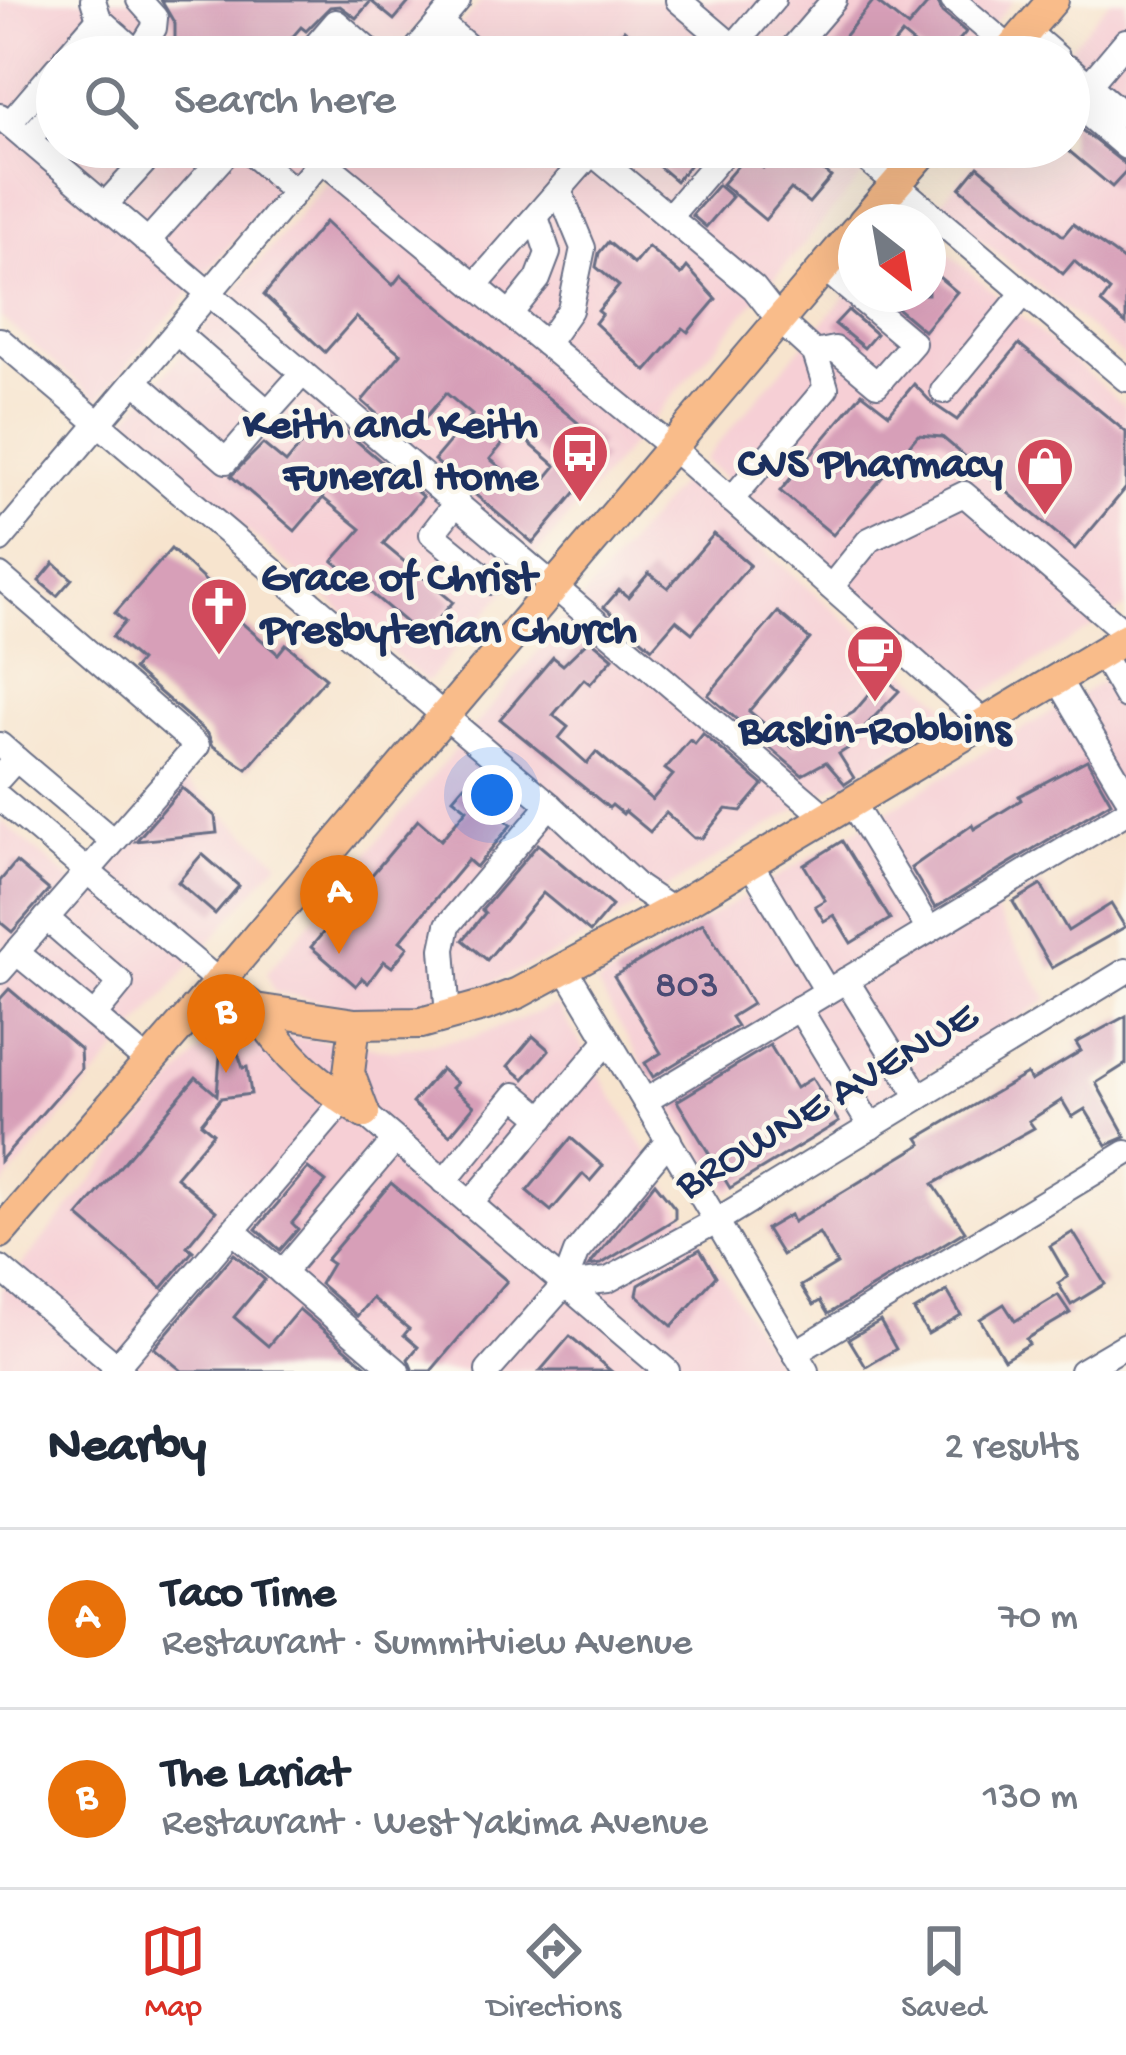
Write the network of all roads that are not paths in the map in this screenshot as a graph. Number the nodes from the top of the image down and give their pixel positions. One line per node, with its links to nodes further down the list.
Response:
1 (139, 0): 9 (street)
2 (458, 0): 8 (street)
3 (678, 0): 14 (street)
4 (773, 0): 15 (street)
5 (834, 0): 16 (street)
6 (953, 0): 17 (street)
7 (1053, 0): 18 (main road)
8 (439, 22): 12 (street); 13 (street)
9 (116, 32)
10 (324, 36): 11 (street)
11 (349, 36)
12 (427, 36)
13 (455, 36)
14 (720, 36)
15 (749, 36)
16 (803, 36)
17 (999, 36)
18 (1026, 36)
19 (1126, 41): 20 (street)
20 (1090, 80)
21 (36, 96): 25 (street)
22 (1090, 97): 24 (street)
23 (1090, 105): 27 (street)
24 (1125, 114)
25 (12, 127): 26 (street)
26 (36, 147)
27 (1126, 147)
28 (60, 168): 43 (street)
29 (139, 168): 43 (street)
30 (213, 168): 46 (street)
31 (274, 168): 41 (street)
32 (315, 168): 41 (street)
33 (345, 168): 49 (street)
34 (575, 168): 40 (street)
35 (610, 168): 45 (street)
36 (711, 168): 45 (street)
37 (877, 168): 39 (street)
38 (910, 168): 39 (main road)
39 (896, 184): 42 (main road); 50 (street)
40 (559, 190): 44 (street); 56 (street)
41 (295, 192): 51 (street)
42 (879, 204)
43 (105, 206): 46 (street)
44 (536, 217): 49 (street); 52 (street)
45 (669, 217): 53 (street)
46 (148, 242): 51 (street)
47 (838, 251): 48 (main road)
48 (824, 268): 53 (main road); 57 (street)
49 (475, 286): 52 (street)
50 (1024, 293): 59 (street); 61 (street)
51 (209, 294): 54 (street); 58 (street)
52 (509, 314): 56 (street)
53 (778, 320): 57 (street); 64 (main road)
54 (177, 333): 60 (street); 62 (street)
55 (0, 340): 63 (street)
56 (546, 344): 64 (street)
57 (814, 352): 65 (street)
58 (303, 373): 62 (street); 66 (street)
59 (1126, 379)
60 (136, 382): 62 (street); 63 (street)
61 (943, 391)
62 (268, 412)
63 (100, 425): 67 (street); 75 (street)
64 (670, 446): 65 (street); 69 (main road)
65 (731, 500): 70 (street)
66 (457, 502): 68 (street); 69 (street)
67 (0, 540)
68 (491, 582)
69 (554, 584): 75 (main road); 81 (street)
70 (831, 587): 72 (street); 76 (street)
71 (3, 588): 83 (street)
72 (1118, 641): 73 (main road); 74 (street)
73 (1058, 679): 76 (main road); 78 (street)
74 (1126, 696)
75 (443, 716): 80 (street); 92 (main road)
76 (986, 723): 81 (main road)
77 (5, 761): 83 (street)
78 (1126, 794)
79 (0, 798): 85 (street)
80 (550, 806): 86 (street); 97 (street)
81 (839, 810): 84 (main road); 88 (street)
82 (1126, 812): 88 (street)
83 (113, 841): 85 (street)
84 (750, 863): 86 (main road); 93 (street)
85 (87, 871): 87 (street); 92 (street)
86 (672, 910): 90 (main road)
87 (46, 918): 89 (street); 96 (street)
88 (929, 930): 93 (street)
89 (8, 962): 96 (street)
90 (565, 968): 97 (main road); 99 (street)
91 (1126, 971): 101 (street, BROWNE AVENUE)
92 (219, 982): 95 (main road); 100 (main road)
93 (836, 986): 94 (street); 101 (street)
94 (799, 1008): 102 (street); 105 (street)
95 (256, 1010): 98 (main road); 103 (main road)
96 (94, 1016): 100 (street)
97 (448, 1017): 98 (main road)
98 (356, 1024): 103 (main road)
99 (608, 1040): 102 (street); 104 (street)
100 (149, 1063): 113 (main road)
101 (919, 1097): 105 (street, BROWNE AVENUE)
102 (645, 1101): 107 (street)
103 (354, 1107): 106 (street); 112 (street)
104 (542, 1118): 109 (street); 110 (street)
105 (871, 1127): 111 (street, BROWNE AVENUE)
106 (395, 1139): 109 (street); 115 (street)
107 (669, 1140): 111 (street); 116 (street)
108 (1126, 1153): 118 (street)
109 (444, 1181): 110 (street)
110 (470, 1204): 116 (street)
111 (716, 1221): 116 (street, BROWNE AVENUE); 118 (street)
112 (232, 1231): 115 (street); 119 (street)
113 (0, 1233)
114 (0, 1268): 119 (street)
115 (281, 1273): 120 (street)
116 (564, 1285): 121 (street); 122 (street)
117 (1126, 1345): 123 (street)
118 (800, 1362)
119 (117, 1370)
120 (398, 1371)
121 (488, 1371)
122 (668, 1371)
123 (1082, 1371)

